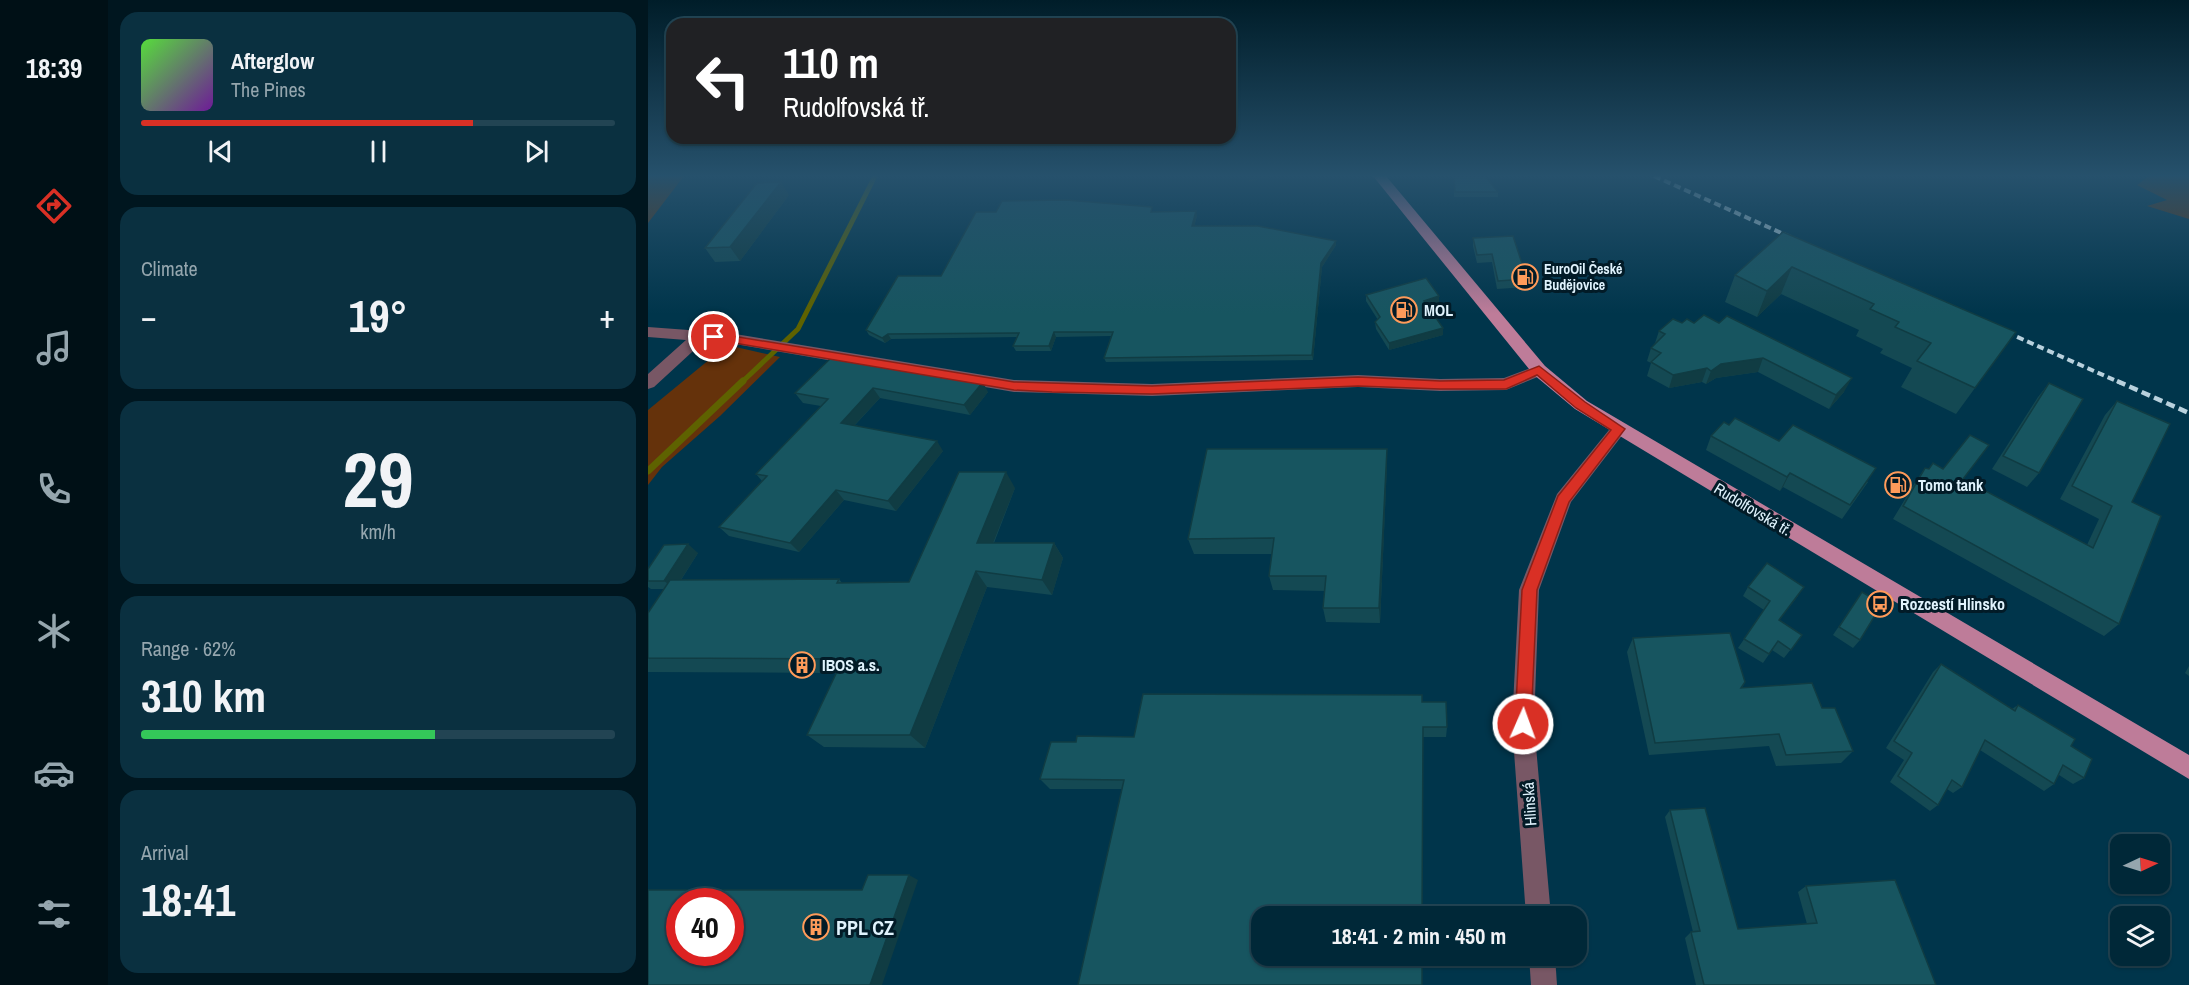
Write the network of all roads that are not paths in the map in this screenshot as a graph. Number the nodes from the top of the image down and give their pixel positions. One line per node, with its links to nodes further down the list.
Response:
1 (1417, 222): 4 (main road, Rudolfovská tř.)
2 (648, 332): 3 (street)
3 (700, 336): 4 (street); 5 (street)
4 (1539, 370): 6 (main road, Rudolfovská tř.)
5 (648, 383)
6 (1619, 429): 7 (main road, Rudolfovská tř.); 8 (street, Hlinská)
7 (2189, 768)
8 (1537, 906)
9 (1543, 966): 10 (street)
10 (1544, 985)

